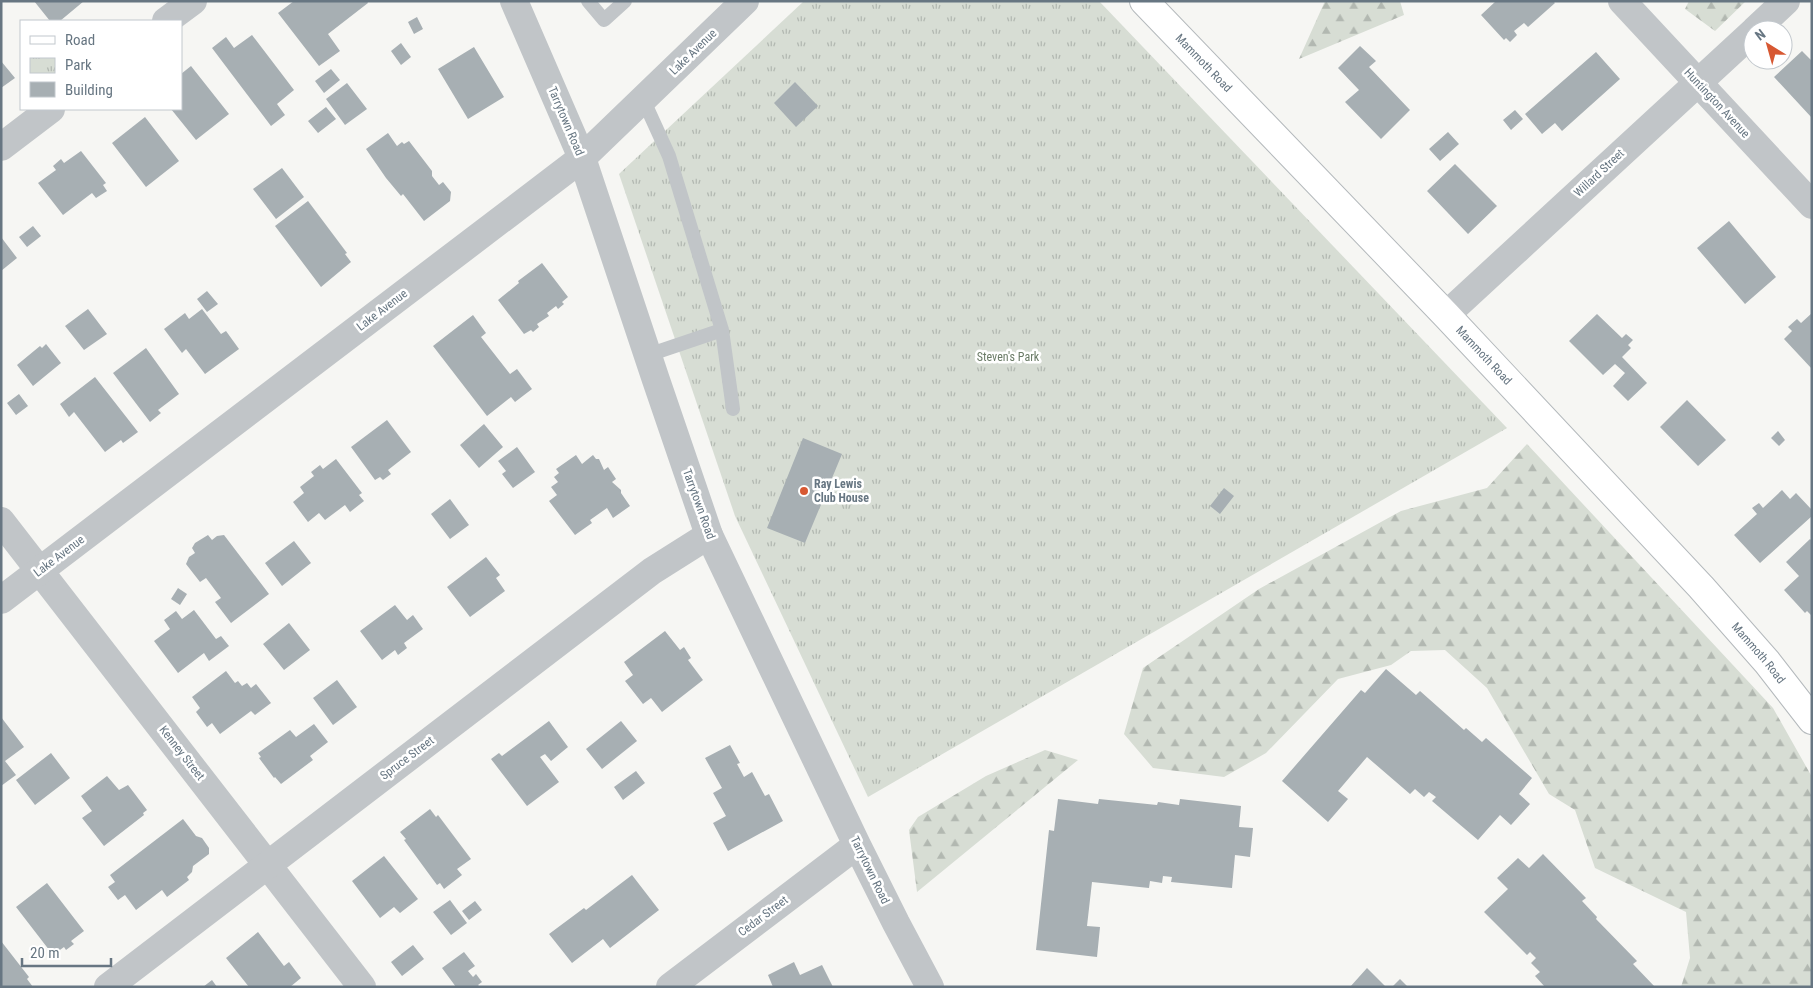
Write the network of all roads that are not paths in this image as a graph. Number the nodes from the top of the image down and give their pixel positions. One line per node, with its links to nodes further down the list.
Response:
1 (193, 1): 9 (street)
2 (514, 1): 16 (street, Tarrytown Road)
3 (588, 1): 4 (lane)
4 (625, 1)
5 (746, 1): 13 (street, Lake Avenue)
6 (1144, 1): 18 (main road, Mammoth Road)
7 (1622, 1): 12 (street, Huntington Avenue)
8 (1786, 1): 10 (street, Willard Street)
9 (167, 20)
10 (1766, 20)
11 (1743, 41): 12 (street, Willard Street)
12 (1698, 82): 17 (street, Huntington Avenue); 18 (street, Willard Street)
13 (643, 99): 16 (street, Lake Avenue); 19 (lane)
14 (50, 110): 15 (street)
15 (1, 147)
16 (582, 158): 20 (street, Tarrytown Road); 24 (street, Lake Avenue)
17 (1812, 206)
18 (1446, 315): 26 (main road, Mammoth Road)
19 (722, 330): 20 (lane); 21 (lane)
20 (648, 355): 23 (street, Tarrytown Road)
21 (733, 409)
22 (1, 521): 24 (street, Kenney Street)
23 (709, 535): 27 (street, Tarrytown Road); 28 (street, Spruce Street)
24 (40, 570): 25 (street, Lake Avenue); 28 (street, Kenney Street)
25 (1, 600)
26 (1812, 720)
27 (857, 845): 31 (street, Cedar Street); 32 (street, Tarrytown Road)
28 (268, 865): 29 (street, Spruce Street); 30 (street, Kenney Street)
29 (108, 987)
30 (362, 987)
31 (670, 987)
32 (930, 987)

